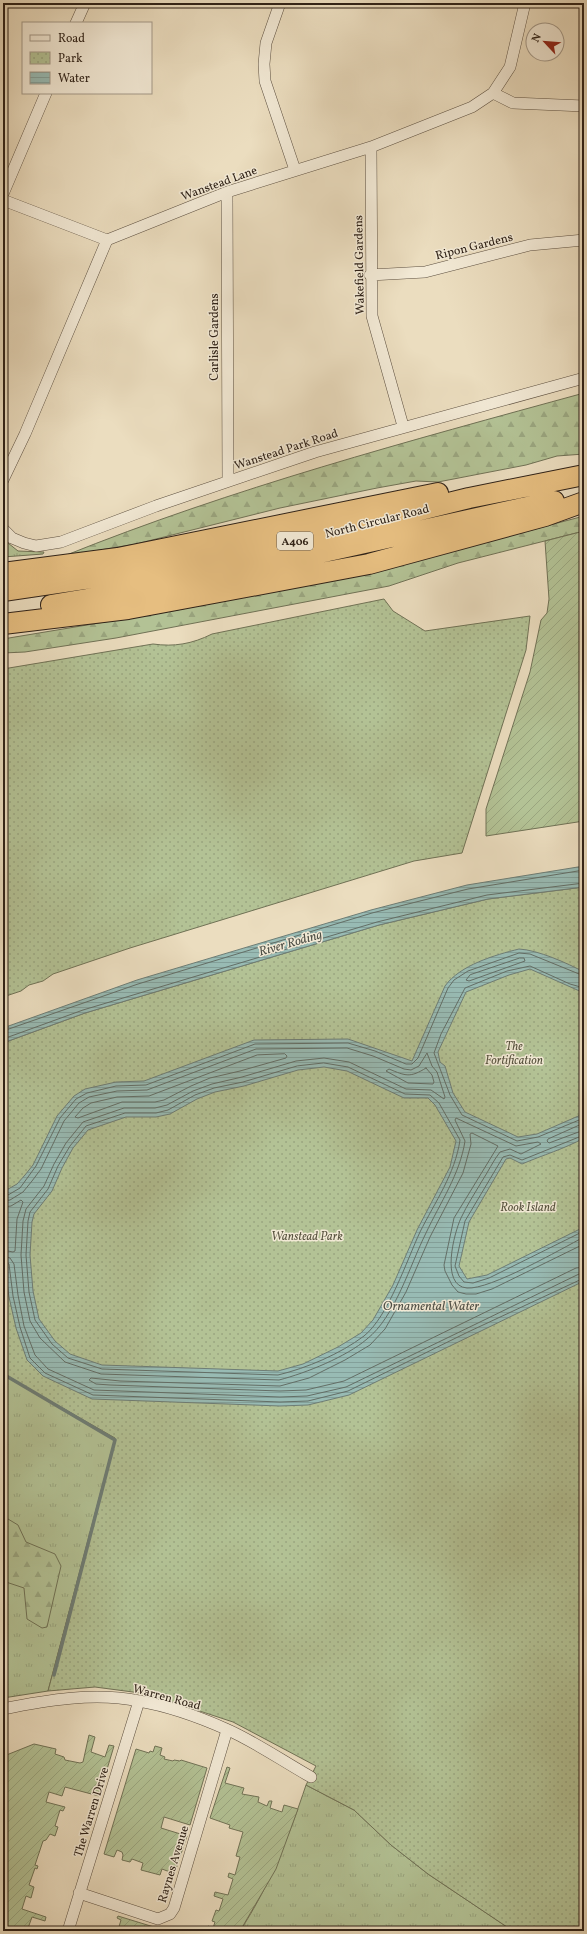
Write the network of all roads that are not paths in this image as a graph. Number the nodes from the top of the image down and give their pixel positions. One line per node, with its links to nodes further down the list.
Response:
1 (85, 3): 4 (street)
2 (280, 3): 9 (street)
3 (525, 3): 5 (street, Wanstead Lane)
4 (76, 22)
5 (493, 93): 7 (street); 8 (street, Wanstead Lane)
6 (46, 94): 11 (street)
7 (584, 106)
8 (371, 147): 9 (street, Wanstead Lane); 15 (street, Wakefield Gardens)
9 (295, 170): 10 (street, Wanstead Lane)
10 (227, 192): 13 (street, Wanstead Lane); 20 (street, Carlisle Gardens)
11 (3, 194)
12 (3, 200): 13 (street)
13 (107, 240): 19 (street)
14 (584, 240): 15 (street, Ripon Gardens)
15 (370, 275): 17 (street, Wakefield Gardens)
16 (584, 378): 17 (street, Wanstead Park Road)
17 (403, 426): 20 (street, Wanstead Park Road)
18 (584, 474): 24 (highway, A406); 25 (highway, North Circular Road / A406)
19 (3, 480)
20 (228, 481): 23 (street, Wanstead Park Road)
21 (584, 496): 26 (highway, North Circular Road / A406)
22 (584, 502): 27 (highway)
23 (3, 529)
24 (3, 572)
25 (3, 592)
26 (3, 611)
27 (3, 624)
28 (139, 1701): 29 (street, Warren Road); 30 (street, Warren Road); 32 (street, The Warren Drive)
29 (3, 1709)
30 (227, 1730): 31 (street, Warren Road); 32 (street, Raynes Avenue)
31 (311, 1777)
32 (79, 1893): 33 (street, The Warren Drive)
33 (68, 1931)

